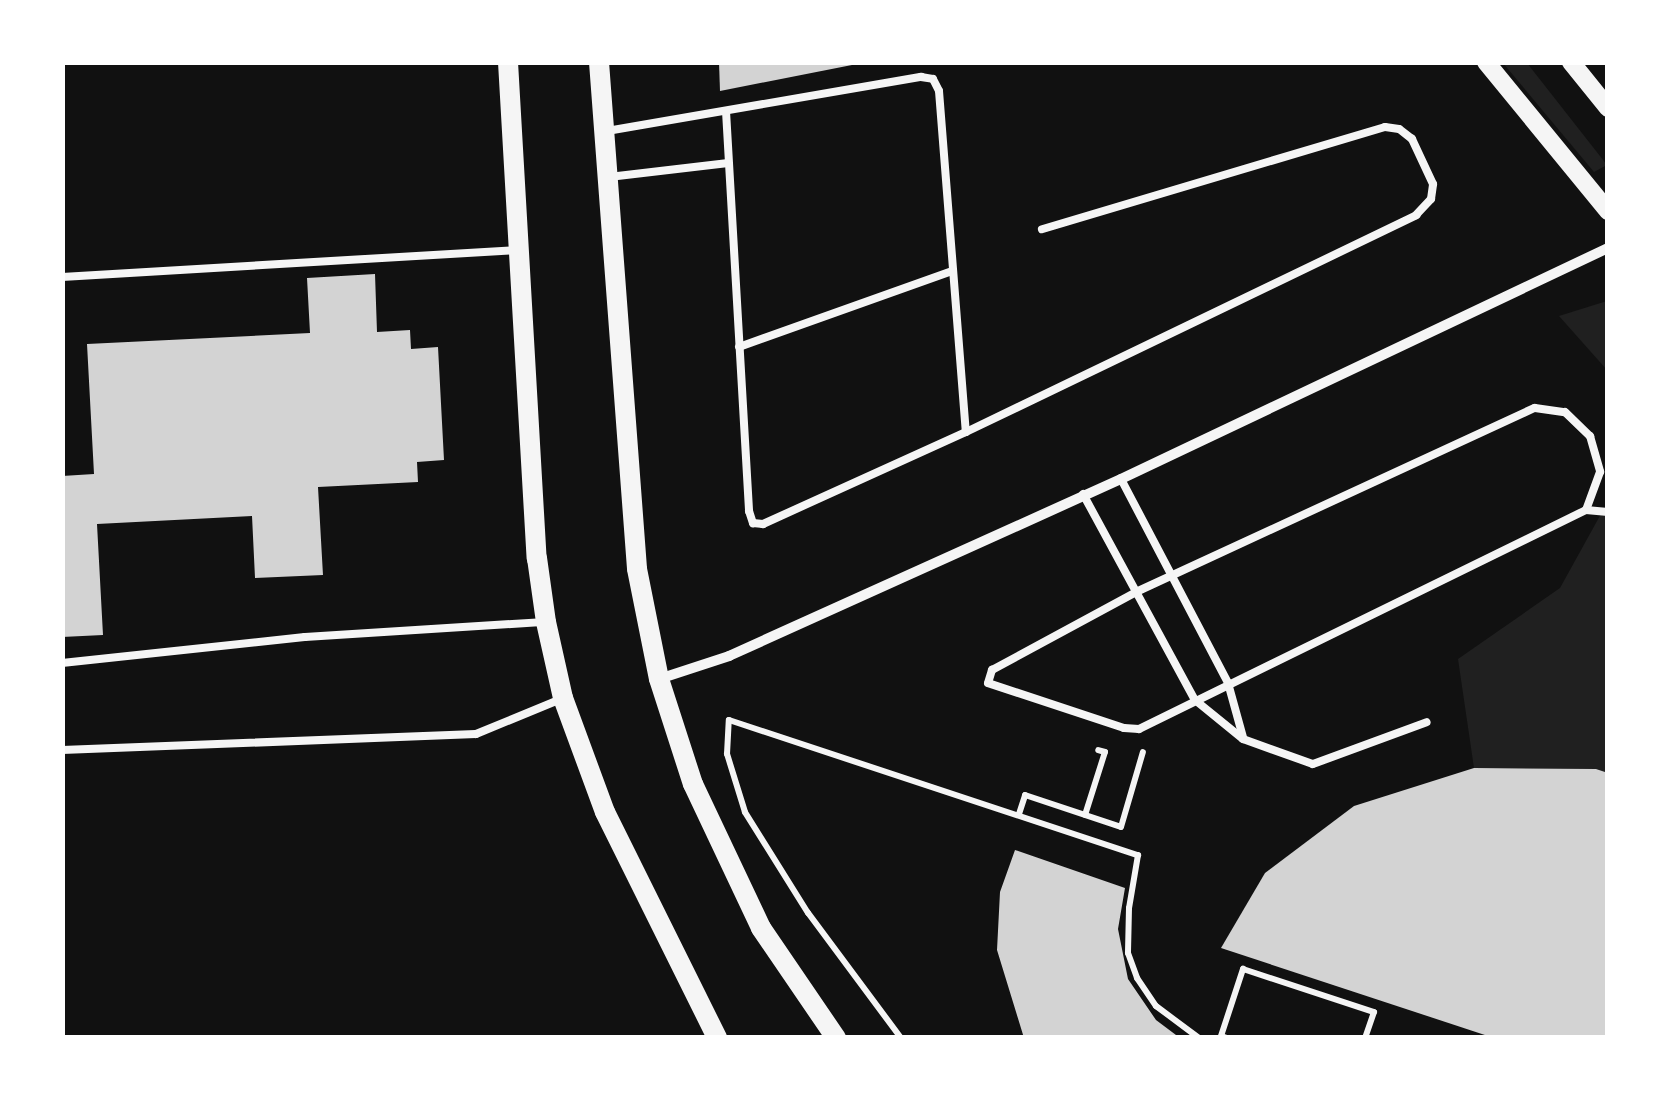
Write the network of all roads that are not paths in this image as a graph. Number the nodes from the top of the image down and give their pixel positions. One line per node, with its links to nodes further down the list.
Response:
1 (508, 62): 13 (main road)
2 (599, 62): 7 (main road)
3 (1486, 62): 10 (street)
4 (1571, 62): 5 (street)
5 (1608, 108)
6 (726, 110): 7 (lane); 8 (lane); 14 (lane)
7 (602, 132): 9 (main road)
8 (728, 163): 9 (lane); 16 (lane)
9 (604, 178): 26 (main road)
10 (1608, 211)
11 (1042, 229): 17 (lane)
12 (1608, 248): 18 (street)
13 (517, 250): 15 (lane); 24 (main road)
14 (954, 271): 16 (lane); 17 (lane)
15 (62, 277)
16 (739, 347): 17 (lane)
17 (966, 432)
18 (1121, 480): 19 (street); 22 (lane)
19 (1083, 494): 23 (lane); 26 (street)
20 (1586, 510): 21 (lane); 22 (lane); 27 (lane)
21 (1608, 512)
22 (1173, 578): 23 (lane); 27 (lane)
23 (1136, 592): 29 (lane); 29 (lane)
24 (546, 622): 25 (lane); 28 (main road)
25 (62, 662)
26 (659, 680): 34 (main road)
27 (1228, 683): 29 (lane); 31 (lane)
28 (562, 698): 32 (lane); 33 (main road)
29 (1195, 700): 31 (lane)
30 (1428, 722): 31 (lane)
31 (1243, 739)
32 (62, 750)
33 (717, 1038)
34 (836, 1038)

